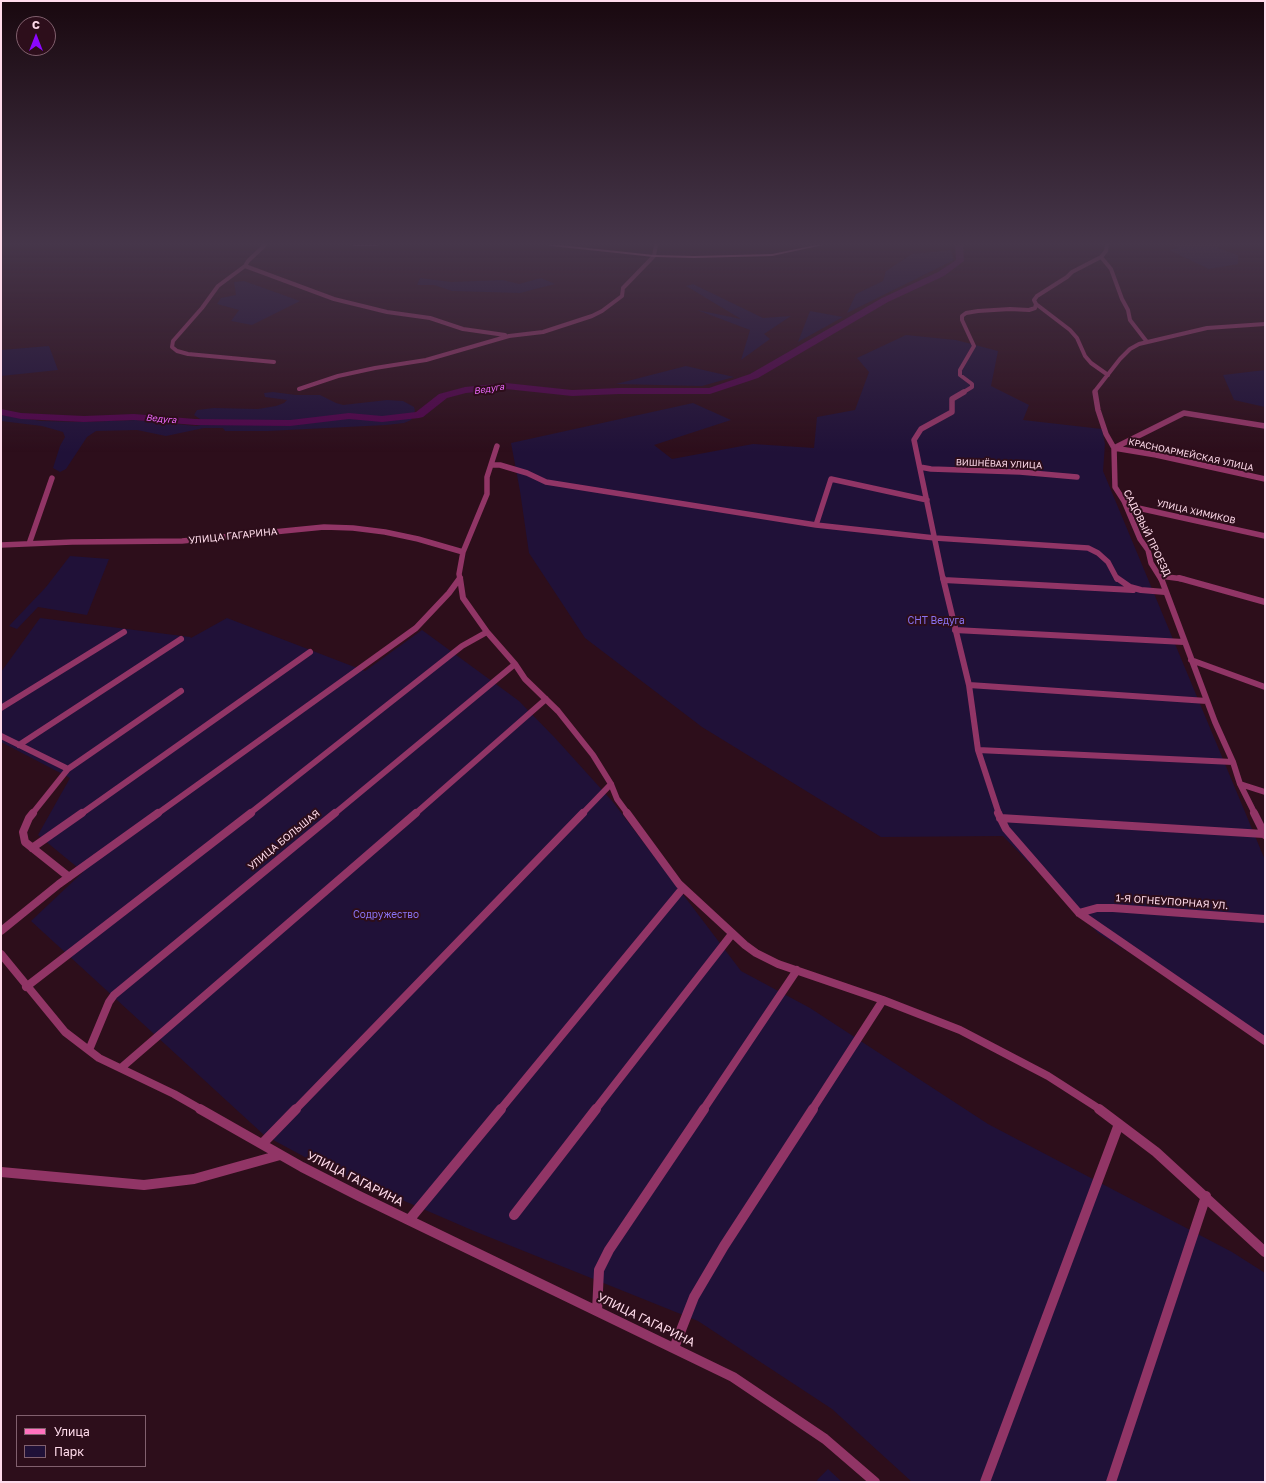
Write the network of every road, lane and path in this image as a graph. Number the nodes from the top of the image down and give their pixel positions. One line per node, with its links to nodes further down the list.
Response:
1 (197, 314): 10 (street)
2 (403, 314): 8 (street)
3 (594, 314): 8 (street)
4 (964, 314): 17 (street)
5 (1049, 314): 11 (street)
6 (1129, 314): 9 (street)
7 (1265, 324): 9 (street, САДОВЫЙ ПРОЕЗД)
8 (509, 336): 12 (street)
9 (1147, 342): 11 (street, САДОВЫЙ ПРОЕЗД)
10 (274, 362)
11 (1108, 375): 15 (street, САДОВЫЙ ПРОЕЗД)
12 (299, 389)
13 (1265, 426): 15 (street)
14 (497, 446): 16 (street)
15 (1114, 448): 20 (street, КРАСНОАРМЕЙСКАЯ УЛИЦА); 22 (street, САДОВЫЙ ПРОЕЗД)
16 (492, 465): 23 (street); 28 (street)
17 (920, 467): 18 (street, ВИШНЁВАЯ УЛИЦА); 21 (street)
18 (1077, 477)
19 (52, 478): 26 (street)
20 (1265, 479)
21 (927, 500): 23 (street); 25 (street)
22 (1124, 501): 24 (street, УЛИЦА ХИМИКОВ); 29 (street, САДОВЫЙ ПРОЕЗД)
23 (816, 525): 25 (street)
24 (1265, 536)
25 (935, 538): 31 (street); 32 (street)
26 (29, 544): 27 (street, УЛИЦА ГАГАРИНА); 28 (street, УЛИЦА ГАГАРИНА)
27 (1, 545)
28 (462, 552): 30 (street)
29 (1160, 576): 33 (street, САДОВЫЙ ПРОЕЗД); 34 (street)
30 (460, 578): 37 (street); 60 (street)
31 (944, 580): 32 (street); 35 (street)
32 (1141, 590): 33 (street)
33 (1165, 592): 39 (street, САДОВЫЙ ПРОЕЗД)
34 (1265, 602)
35 (955, 630): 39 (street); 43 (street)
36 (124, 632): 48 (street)
37 (487, 632): 42 (street); 68 (street)
38 (181, 639): 50 (street)
39 (1184, 642): 41 (street, САДОВЫЙ ПРОЕЗД)
40 (310, 652): 59 (street)
41 (1191, 660): 44 (street); 47 (street, САДОВЫЙ ПРОЕЗД)
42 (515, 664): 46 (street); 71 (street, УЛИЦА БОЛЬШАЯ)
43 (969, 685): 47 (street); 51 (street)
44 (1265, 687)
45 (181, 691): 53 (street)
46 (546, 699): 54 (street); 72 (street)
47 (1208, 701): 52 (street, САДОВЫЙ ПРОЕЗД)
48 (1, 708)
49 (1, 736): 50 (street)
50 (19, 746): 53 (street)
51 (978, 750): 52 (street); 57 (street)
52 (1233, 762): 55 (street, САДОВЫЙ ПРОЕЗД)
53 (68, 770): 59 (street)
54 (611, 784): 61 (street); 74 (street)
55 (1240, 784): 56 (street); 58 (street, САДОВЫЙ ПРОЕЗД)
56 (1265, 792)
57 (1000, 818): 58 (street); 62 (street)
58 (1265, 834)
59 (32, 848): 60 (street)
60 (69, 877): 64 (street)
61 (683, 888): 65 (street); 79 (street)
62 (1078, 913): 63 (street, 1-Я ОГНЕУПОРНАЯ УЛ.); 70 (street)
63 (1265, 919)
64 (1, 931)
65 (732, 934): 67 (street); 78 (street)
66 (1, 954): 68 (street, УЛИЦА ГАГАРИНА)
67 (797, 970): 69 (street); 81 (street)
68 (26, 987): 71 (street, УЛИЦА ГАГАРИНА)
69 (883, 1000): 73 (street); 82 (street)
70 (1265, 1041)
71 (89, 1050): 72 (street, УЛИЦА ГАГАРИНА)
72 (121, 1068): 74 (street, УЛИЦА ГАГАРИНА)
73 (1119, 1124): 77 (street); 84 (street)
74 (262, 1144): 75 (street, УЛИЦА ГАГАРИНА)
75 (280, 1155): 76 (street); 79 (street, УЛИЦА ГАГАРИНА)
76 (1, 1172)
77 (1206, 1196): 80 (street); 85 (street)
78 (514, 1215)
79 (409, 1220): 81 (street, УЛИЦА ГАГАРИНА)
80 (1265, 1252)
81 (597, 1310): 82 (street, УЛИЦА ГАГАРИНА)
82 (674, 1348): 83 (street, УЛИЦА ГАГАРИНА)
83 (875, 1482)
84 (985, 1482)
85 (1111, 1482)

